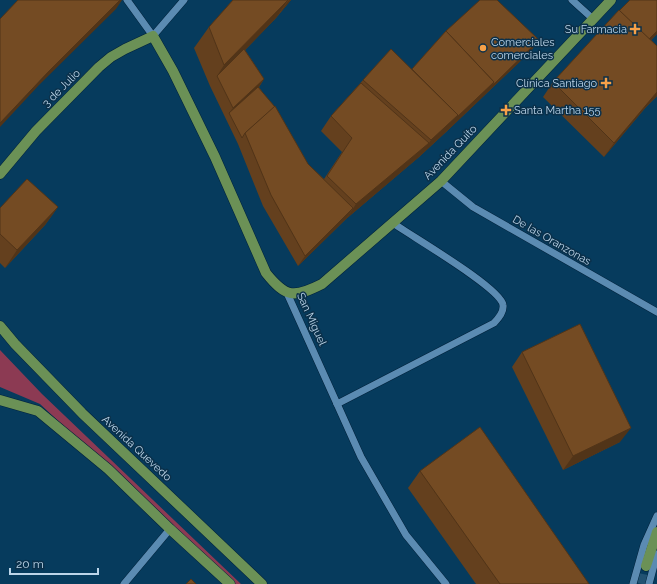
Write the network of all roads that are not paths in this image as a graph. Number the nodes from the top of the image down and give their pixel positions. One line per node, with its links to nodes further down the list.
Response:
1 (127, 0): 6 (street, San Miguel)
2 (184, 0): 6 (street)
3 (572, 0): 5 (street)
4 (611, 0): 5 (main road, Avenida Quito)
5 (593, 19): 8 (main road, Avenida Quito)
6 (153, 36): 7 (main road, 3 de Julio); 10 (main road, San Miguel)
7 (0, 174)
8 (441, 181): 9 (main road, Avenida Quito); 11 (street, De las Oranzonas)
9 (393, 223): 10 (main road, Avenida Quito); 14 (street)
10 (287, 293): 14 (street, San Miguel)
11 (657, 312)
12 (0, 326): 22 (main road, Avenida Quevedo)
13 (0, 400): 16 (main road)
14 (337, 404): 23 (street, San Miguel)
15 (657, 516): 24 (street)
16 (170, 529): 20 (street); 21 (main road)
17 (657, 532): 19 (main road)
18 (657, 554): 25 (street)
19 (646, 566)
20 (124, 584)
21 (230, 584)
22 (262, 584)
23 (446, 584)
24 (632, 584)
25 (649, 584)

